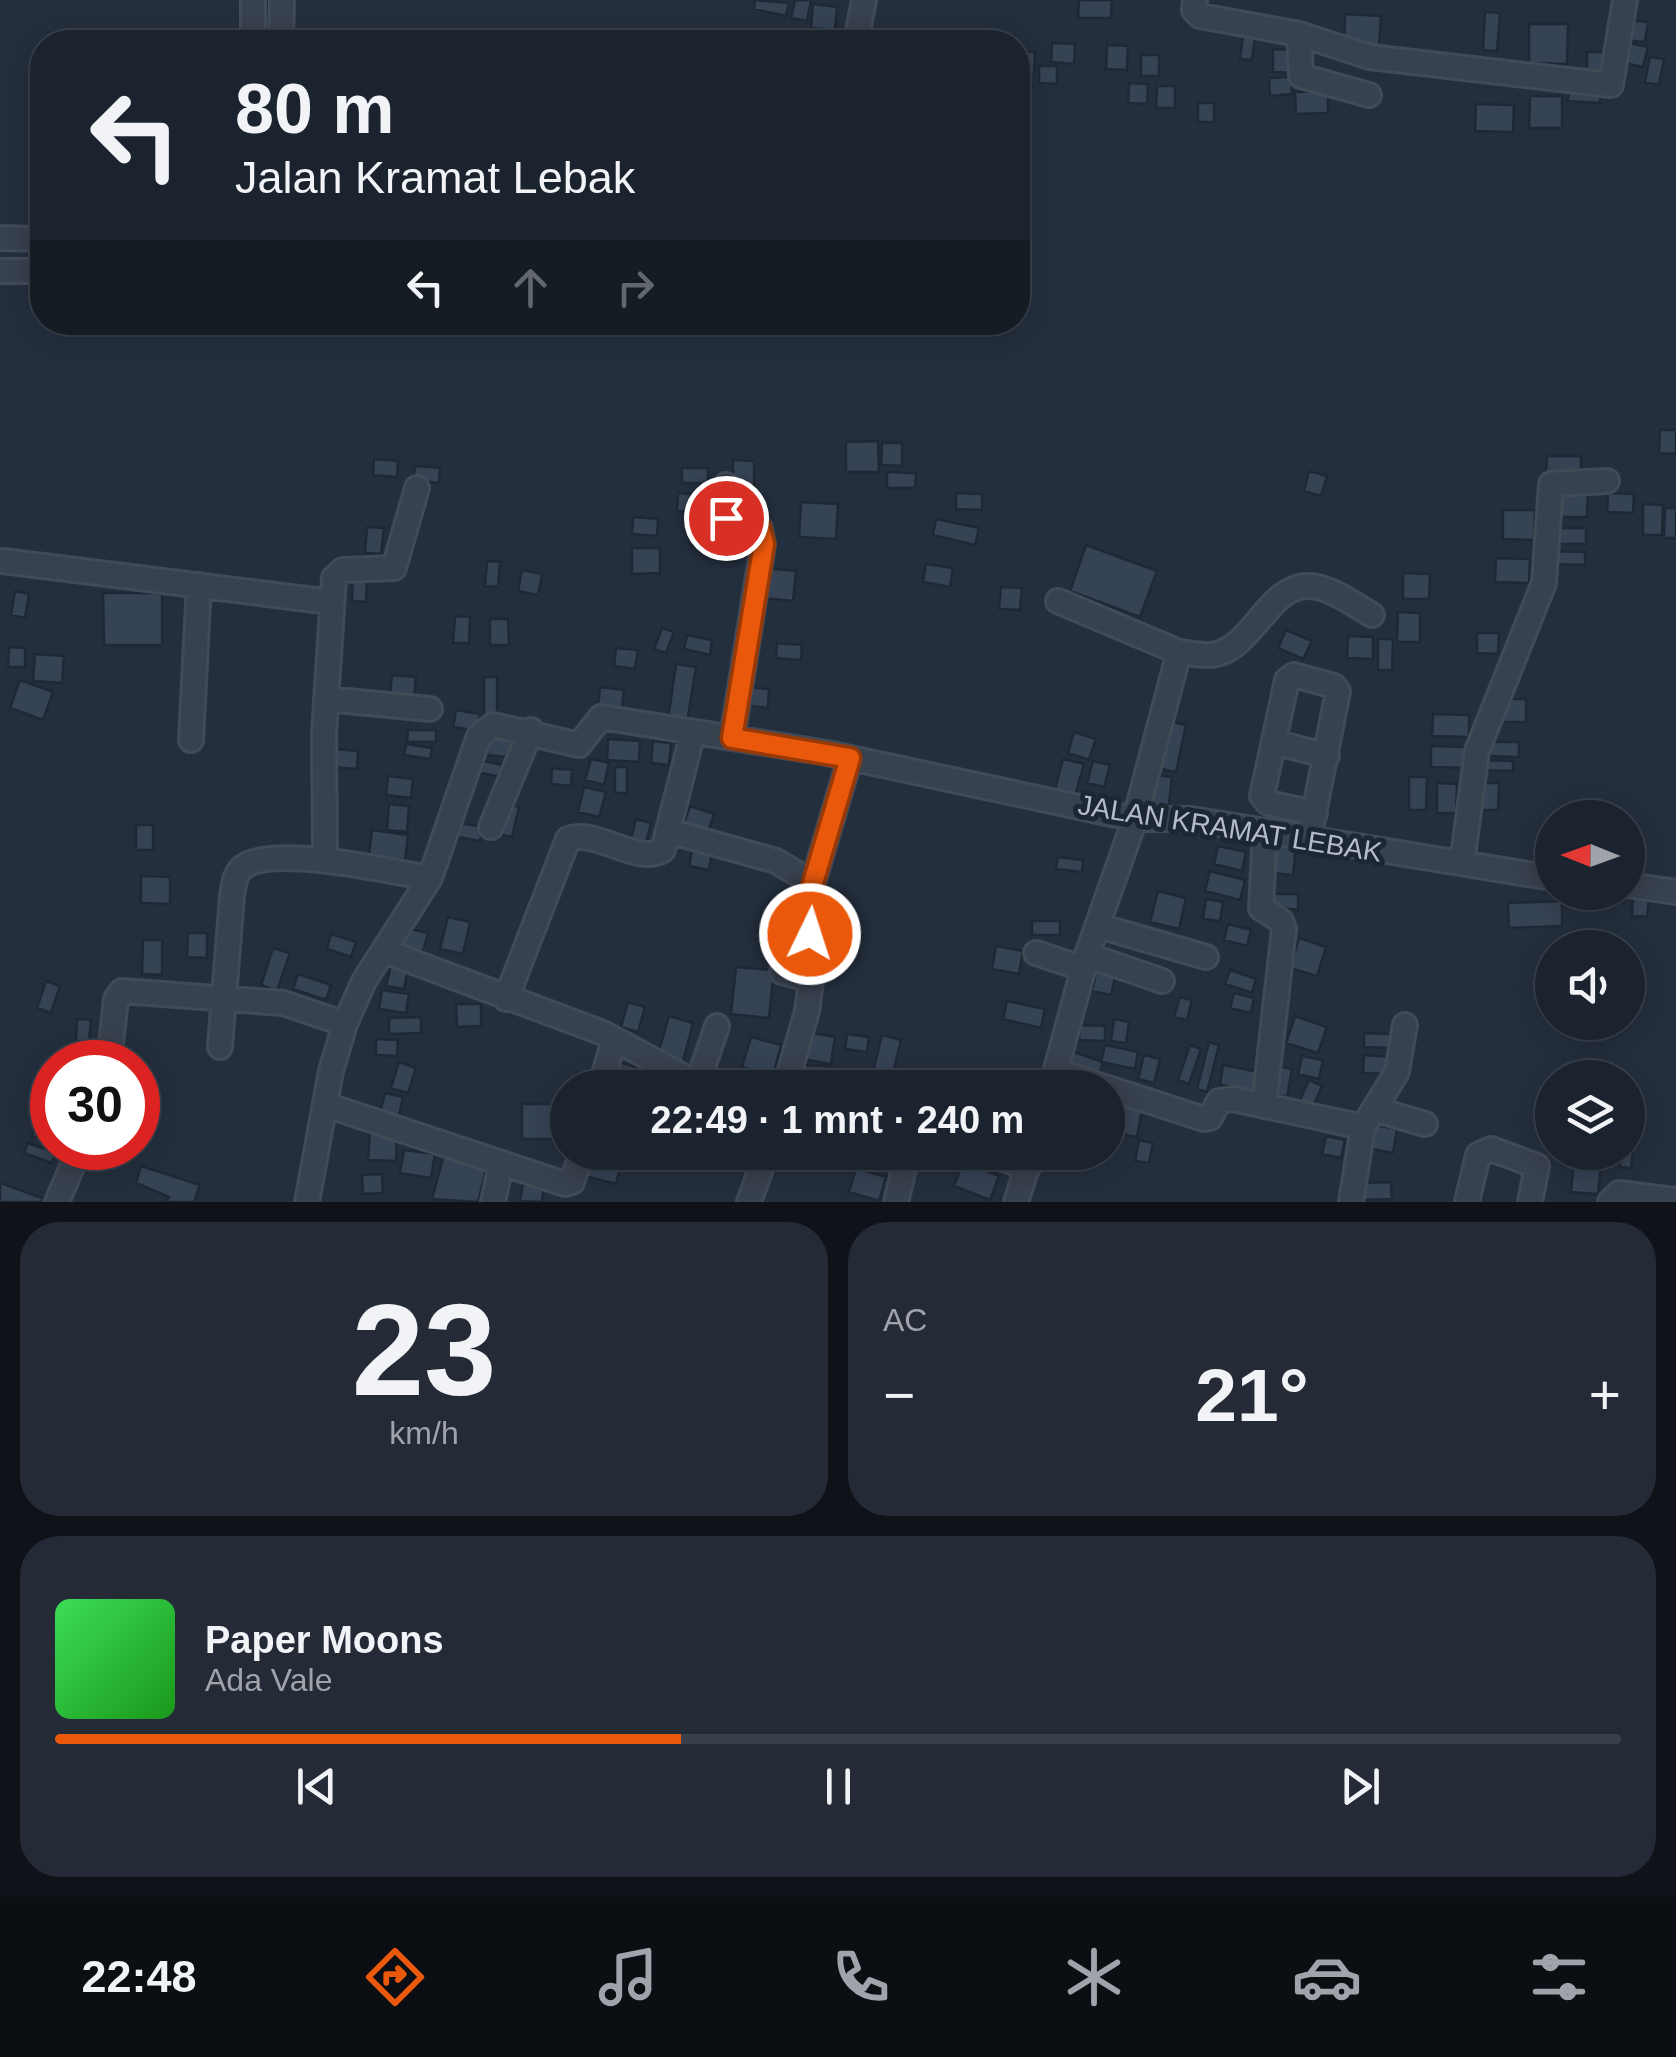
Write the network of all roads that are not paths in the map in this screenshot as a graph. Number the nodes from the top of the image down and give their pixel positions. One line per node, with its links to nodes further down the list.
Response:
1 (253, 0): 6 (street)
2 (282, 0): 7 (street)
3 (864, 0): 8 (street)
4 (1195, 0): 9 (street)
5 (1625, 0): 9 (street)
6 (253, 30)
7 (281, 30)
8 (858, 30)
9 (1299, 34): 10 (street)
10 (1369, 96)
11 (5, 239): 12 (street)
12 (5, 271)
13 (1607, 481): 38 (street)
14 (726, 485): 26 (street)
15 (417, 488): 19 (street)
16 (2, 561): 17 (street)
17 (199, 584): 19 (street); 27 (street)
18 (1058, 601): 21 (street)
19 (331, 602): 22 (street)
20 (1372, 615): 21 (street)
21 (1179, 652): 32 (street)
22 (326, 699): 23 (street); 37 (street)
23 (430, 710)
24 (531, 730): 25 (street, JALAN KRAMAT LEBAK); 33 (street); 40 (street, JALAN KRAMAT LEBAK)
25 (693, 732): 26 (street, JALAN KRAMAT LEBAK); 34 (street)
26 (732, 738): 30 (street, JALAN KRAMAT LEBAK)
27 (190, 740)
28 (1274, 742): 29 (street); 29 (street); 31 (street)
29 (1327, 756): 31 (street)
30 (850, 758): 32 (street, JALAN KRAMAT LEBAK); 41 (street)
31 (1314, 814): 36 (street)
32 (1135, 819): 35 (street, JALAN KRAMAT LEBAK); 44 (street)
33 (492, 827)
34 (670, 832): 41 (street); 53 (street)
35 (1266, 832): 36 (street, JALAN KRAMAT LEBAK); 67 (street)
36 (1309, 838): 38 (street, JALAN KRAMAT LEBAK)
37 (325, 860): 40 (street); 52 (street)
38 (1462, 862): 39 (street, JALAN KRAMAT LEBAK)
39 (1535, 875)
40 (430, 878): 45 (street, JALAN KRAMAT LEBAK)
41 (813, 883): 50 (street)
42 (1645, 887): 43 (street)
43 (1676, 892)
44 (1099, 926): 47 (street); 48 (street)
45 (384, 951): 53 (street); 54 (street, JALAN KRAMAT LEBAK)
46 (1036, 953): 48 (street)
47 (1206, 957)
48 (1086, 962): 51 (street); 64 (street)
49 (782, 972): 50 (street)
50 (811, 980): 63 (street)
51 (1162, 981)
52 (222, 997): 54 (street); 57 (street); 59 (street)
53 (506, 1000): 58 (street)
54 (345, 1024): 66 (street, JALAN KRAMAT LEBAK)
55 (1405, 1025): 68 (street)
56 (717, 1026): 62 (street)
57 (111, 1040)
58 (614, 1040): 60 (street); 61 (street)
59 (220, 1047)
60 (605, 1070)
61 (671, 1070)
62 (705, 1070)
63 (791, 1070)
64 (1056, 1070)
65 (1125, 1094): 67 (street)
66 (326, 1105): 70 (street); 78 (street, JALAN KRAMAT LEBAK)
67 (1264, 1106): 68 (street)
68 (1370, 1118): 69 (street); 83 (street)
69 (1425, 1124)
70 (500, 1165): 72 (street); 79 (street)
71 (71, 1170): 77 (street)
72 (577, 1170)
73 (760, 1170): 80 (street)
74 (904, 1170): 81 (street)
75 (1027, 1170): 82 (street)
76 (1676, 1200): 86 (street)
77 (57, 1202)
78 (308, 1202)
79 (493, 1202)
80 (749, 1202)
81 (896, 1202)
82 (1016, 1202)
83 (1351, 1202)
84 (1466, 1202): 85 (street)
85 (1530, 1202)
86 (1610, 1202)

